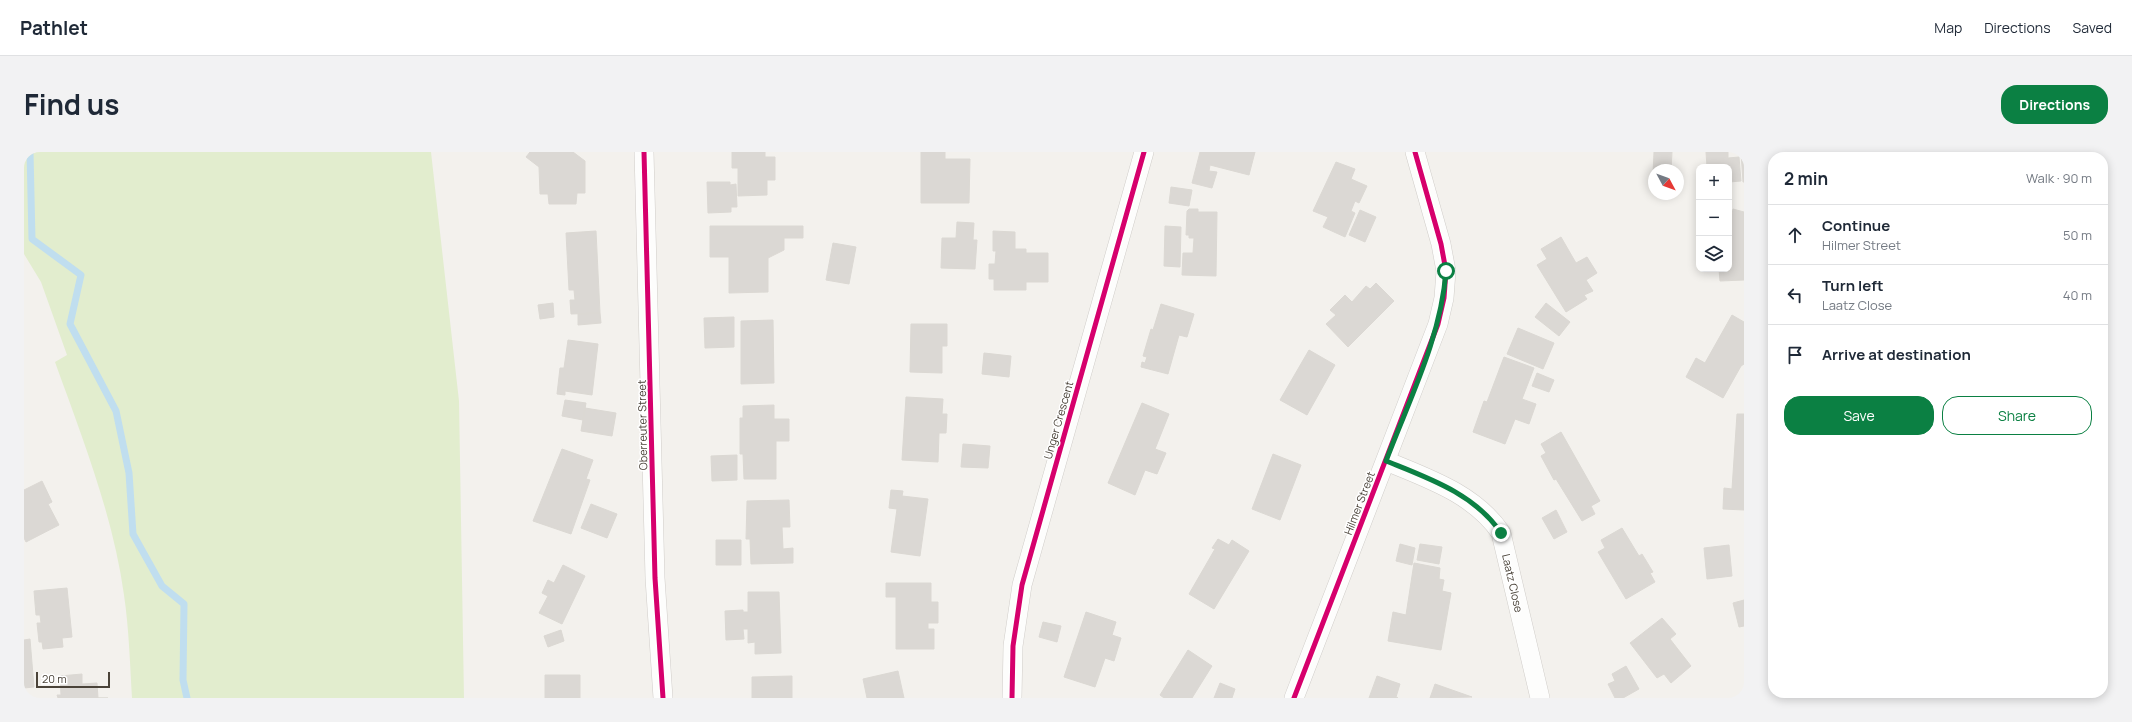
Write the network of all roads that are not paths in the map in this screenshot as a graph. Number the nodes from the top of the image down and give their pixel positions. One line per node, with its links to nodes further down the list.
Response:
1 (644, 152): 5 (street, Oberreuter Street)
2 (1144, 152): 6 (street, Unger Crescent)
3 (1415, 152): 4 (street, Hilmer Street)
4 (1386, 461): 7 (street, Hilmer Street); 8 (street, Laatz Close)
5 (663, 698)
6 (1012, 698)
7 (1294, 698)
8 (1540, 698)

